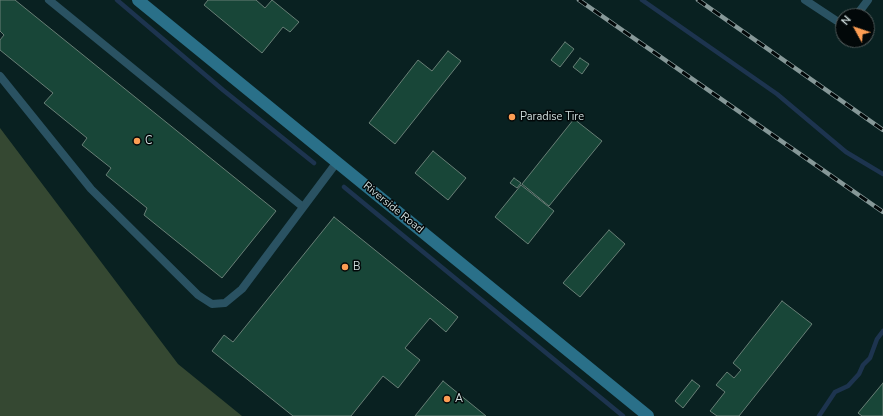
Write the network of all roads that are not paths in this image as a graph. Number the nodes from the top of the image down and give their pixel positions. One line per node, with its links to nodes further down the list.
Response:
1 (49, 0): 7 (lane)
2 (138, 0): 6 (street, Riverside Road)
3 (805, 0): 4 (lane)
4 (835, 20)
5 (0, 76): 7 (lane)
6 (336, 162): 7 (lane); 8 (street, Riverside Road)
7 (303, 207)
8 (648, 416)

